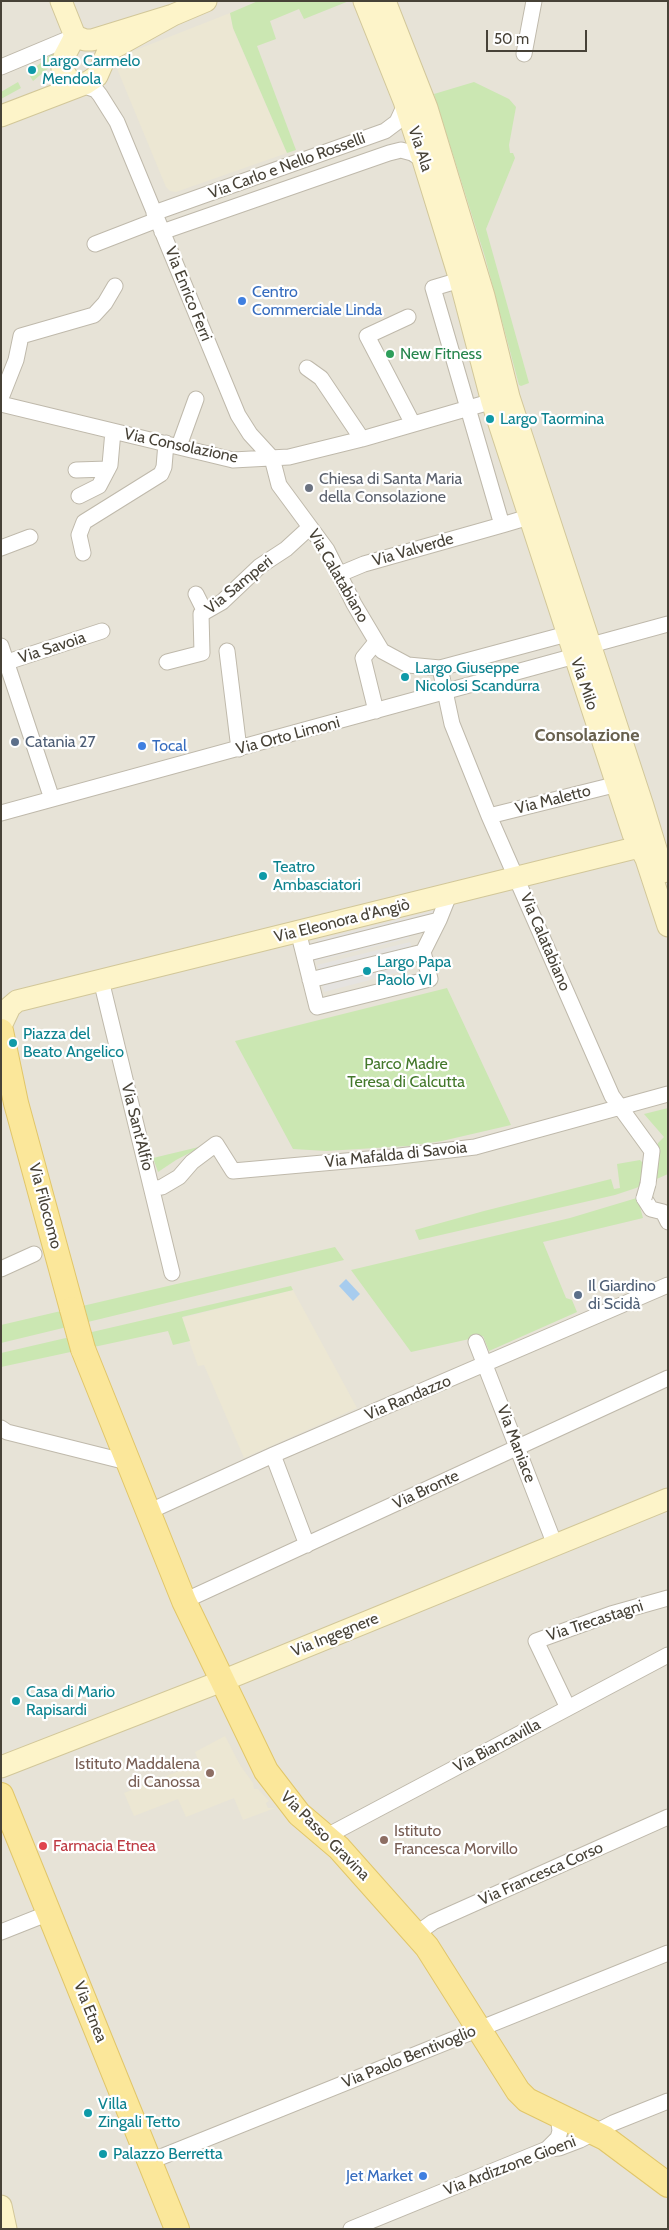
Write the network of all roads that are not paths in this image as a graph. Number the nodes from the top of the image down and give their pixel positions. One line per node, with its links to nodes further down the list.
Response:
1 (61, 1): 7 (main road)
2 (206, 1): 6 (main road)
3 (364, 1): 12 (main road, Via Ala)
4 (385, 1): 20 (main road, Via Ala)
5 (534, 1): 8 (street)
6 (173, 15): 7 (main road); 10 (main road)
7 (75, 36): 9 (street); 11 (main road)
8 (524, 54)
9 (1, 67)
10 (101, 67): 11 (main road); 14 (street)
11 (82, 85): 13 (main road); 14 (street)
12 (404, 101): 15 (main road, Via Ala); 16 (street, Via Carlo e Nello Rosselli)
13 (1, 116)
14 (117, 122): 16 (street, Via Enrico Ferri)
15 (423, 160): 16 (street, Via Carlo e Nello Rosselli); 18 (main road, Via Ala)
16 (158, 222): 17 (street); 32 (street, Via Enrico Ferri)
17 (95, 244)
18 (460, 280): 20 (main road, Via Ala); 27 (street)
19 (115, 286): 23 (street)
20 (474, 298): 25 (main road)
21 (408, 317): 28 (street)
22 (307, 368): 30 (street)
23 (1, 398)
24 (196, 399): 31 (street)
25 (501, 399): 27 (street, Via Consolazione); 36 (main road)
26 (1, 404): 29 (street, Via Consolazione)
27 (468, 408): 28 (street, Via Consolazione); 37 (street)
28 (413, 424): 30 (street, Via Consolazione)
29 (112, 431): 31 (street, Via Consolazione); 33 (street)
30 (362, 439): 32 (street, Via Consolazione)
31 (172, 445): 32 (street, Via Consolazione); 41 (street)
32 (272, 458): 38 (street, Via Calatabiano)
33 (108, 469): 34 (street); 35 (street)
34 (76, 470)
35 (79, 496)
36 (541, 519): 37 (street, Via Valverde); 47 (main road, Via Milo); 50 (main road, Via Milo)
37 (502, 525): 42 (street, Via Valverde)
38 (310, 527): 42 (street, Via Calatabiano); 44 (street, Via Samperi)
39 (30, 537): 40 (street)
40 (1, 548)
41 (82, 553)
42 (340, 574): 48 (street, Via Calatabiano)
43 (196, 594): 44 (street)
44 (205, 612): 52 (street, Via Samperi)
45 (668, 624): 50 (street, Via Orto Limoni)
46 (102, 631): 53 (street, Via Savoia)
47 (567, 634): 50 (main road, Via Milo); 54 (street, Via Calatabiano)
48 (376, 642): 54 (street, Via Calatabiano); 56 (street)
49 (1, 646): 53 (street)
50 (583, 650): 55 (street, Via Orto Limoni); 58 (main road, Via Milo)
51 (227, 651): 57 (street)
52 (167, 662)
53 (4, 663): 59 (street)
54 (447, 666): 55 (street, Via Calatabiano)
55 (445, 692): 56 (street, Via Orto Limoni); 61 (street, Via Calatabiano)
56 (376, 711): 57 (street, Via Orto Limoni)
57 (239, 749): 59 (street, Via Orto Limoni)
58 (626, 782): 61 (street, Via Maletto); 62 (main road, Via Milo)
59 (52, 799): 60 (street, Via Orto Limoni)
60 (1, 813)
61 (489, 816): 63 (street, Via Calatabiano)
62 (654, 843): 63 (main road, Via Eleonora d'Angiò); 64 (main road, Via Milo); 67 (main road, Via Milo)
63 (518, 877): 65 (main road, Via Eleonora d'Angiò); 76 (street, Via Calatabiano)
64 (668, 887)
65 (449, 895): 66 (street); 68 (main road, Via Eleonora d'Angiò)
66 (439, 920): 69 (street); 70 (street)
67 (668, 926)
68 (298, 932): 70 (street); 71 (main road, Via Eleonora d'Angiò)
69 (423, 952): 72 (street); 72 (street)
70 (304, 954): 72 (street)
71 (102, 980): 73 (main road, Via Eleonora d'Angiò); 77 (street, Via Sant'Alfio)
72 (310, 980)
73 (1, 1026)
74 (1, 1034): 89 (main road, Via Filocomo, bridge)
75 (667, 1093): 76 (street, Via Mafalda di Savoia)
76 (618, 1106): 77 (street, Via Mafalda di Savoia); 78 (street, Via Calatabiano)
77 (152, 1189): 81 (street, Via Sant'Alfio)
78 (668, 1222)
79 (34, 1254): 80 (street)
80 (1, 1269)
81 (172, 1273)
82 (668, 1285): 84 (street, Via Randazzo)
83 (476, 1342): 84 (street, Via Maniace)
84 (485, 1364): 87 (street, Via Maniace); 88 (street, Via Randazzo)
85 (668, 1378): 87 (street, Via Bronte)
86 (1, 1428): 89 (street)
87 (518, 1448): 92 (street, Via Bronte); 93 (street, Via Maniace)
88 (274, 1455): 91 (street, Via Randazzo); 92 (street)
89 (127, 1462): 91 (main road, Via Passo Gravina)
90 (668, 1499): 93 (main road, Via Ingegnere)
91 (148, 1512): 95 (main road, Via Passo Gravina)
92 (307, 1545): 95 (street, Via Bronte)
93 (555, 1546): 97 (main road, Via Ingegnere)
94 (668, 1598): 98 (street, Via Trecastagni)
95 (184, 1601): 97 (main road, Via Passo Gravina)
96 (668, 1655): 98 (street, Via Biancavilla)
97 (222, 1681): 99 (main road, Via Ingegnere); 102 (main road, Via Passo Gravina)
98 (568, 1708): 102 (street, Via Biancavilla)
99 (1, 1767)
100 (1, 1795): 103 (main road, Via Etnea)
101 (668, 1817): 105 (street, Via Francesca Corso)
102 (325, 1837): 105 (main road, Via Passo Gravina)
103 (49, 1913): 104 (street); 112 (main road, Via Etnea)
104 (1, 1932)
105 (416, 1934): 107 (main road, Via Passo Gravina)
106 (668, 1953): 107 (street, Via Paolo Bentivoglio)
107 (479, 2029): 109 (main road, Via Passo Gravina); 112 (street, Via Paolo Bentivoglio)
108 (668, 2100): 110 (street, Via Ardizzone Gioeni)
109 (558, 2115): 110 (main road, Via Passo Gravina); 111 (street)
110 (595, 2132): 111 (street, Via Ardizzone Gioeni); 113 (main road, Via Passo Gravina)
111 (547, 2149): 117 (street, Via Ardizzone Gioeni)
112 (151, 2161): 116 (main road, Via Etnea)
113 (668, 2185)
114 (1, 2206): 115 (main road)
115 (6, 2229)
116 (177, 2229)
117 (351, 2229)

